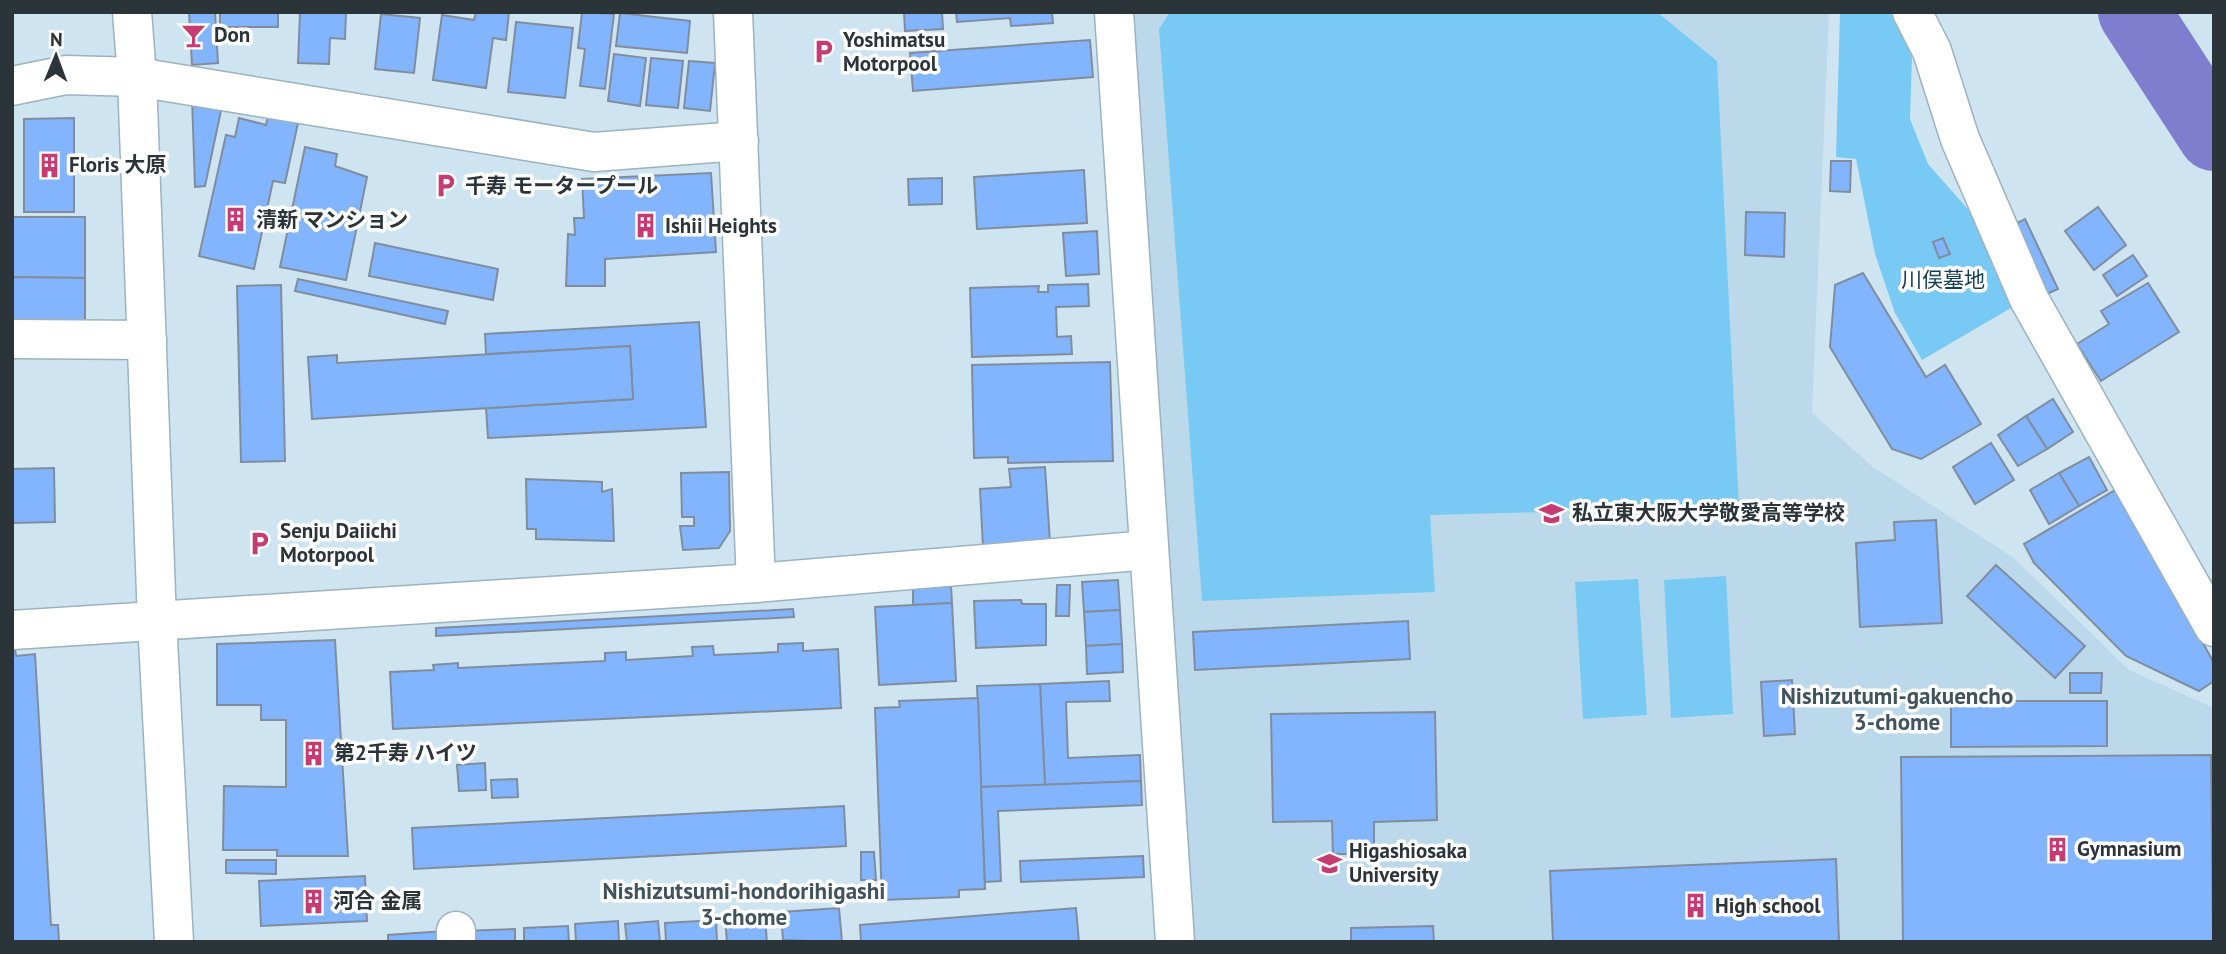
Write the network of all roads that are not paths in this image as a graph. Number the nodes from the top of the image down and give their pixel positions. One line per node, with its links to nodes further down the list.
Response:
1 (132, 12): 5 (street)
2 (733, 12): 7 (street)
3 (1114, 12): 10 (street)
4 (1912, 12): 13 (street)
5 (137, 77): 6 (street); 7 (street); 9 (street)
6 (12, 86)
7 (739, 141): 11 (street)
8 (12, 339): 9 (street)
9 (147, 340): 12 (street)
10 (1149, 550): 11 (street); 16 (street)
11 (756, 583): 12 (street)
12 (157, 621): 14 (street); 15 (street)
13 (2214, 627)
14 (12, 630)
15 (174, 942)
16 (1175, 942)

